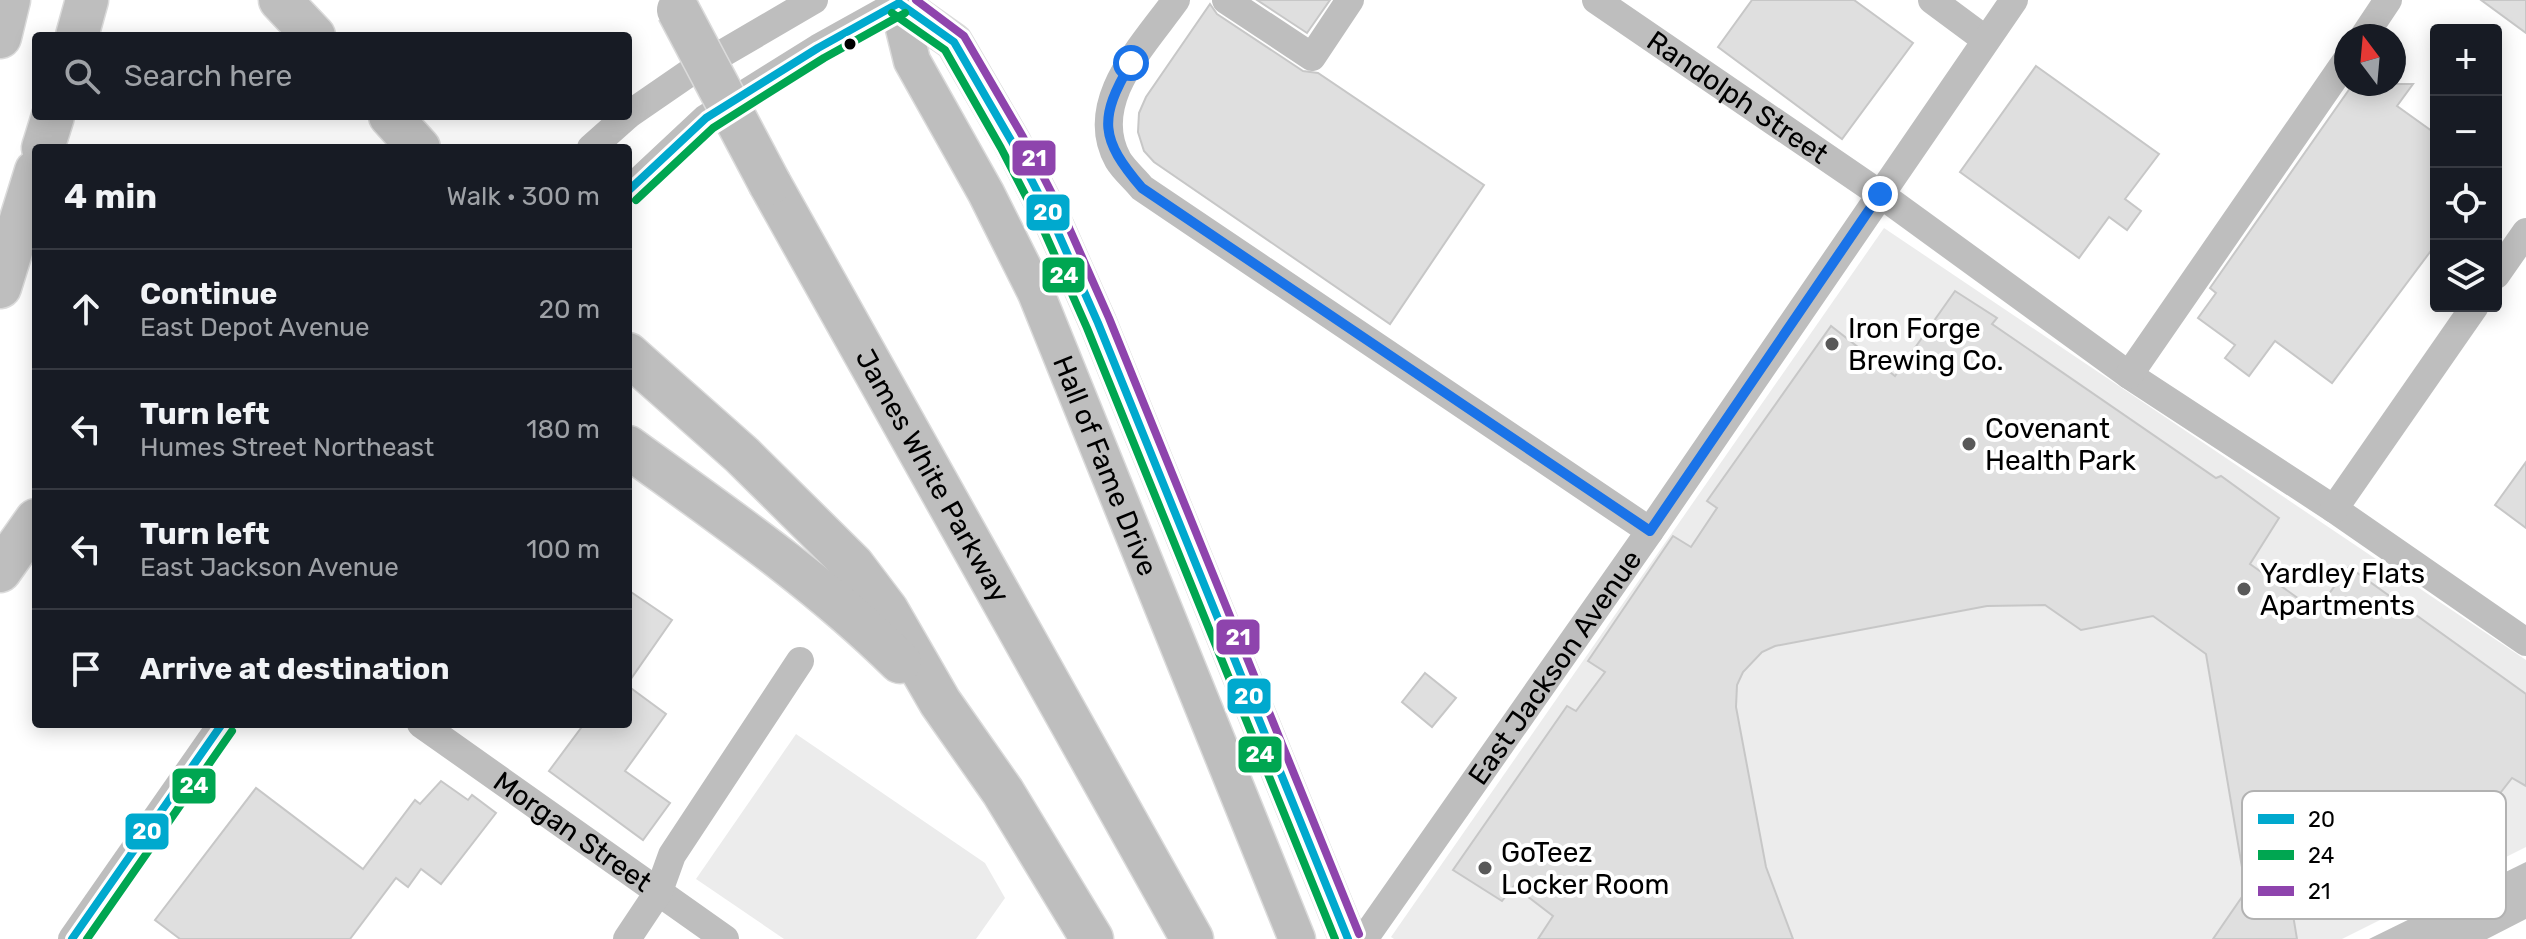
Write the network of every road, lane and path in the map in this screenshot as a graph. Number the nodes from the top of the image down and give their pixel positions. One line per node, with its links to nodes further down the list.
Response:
1 (9, 0): 16 (highway)
2 (280, 0): 15 (highway)
3 (814, 0): 19 (street)
4 (1176, 0): 38 (street)
5 (1226, 0): 6 (street)
6 (1350, 0)
7 (1596, 0): 13 (street, Randolph Street)
8 (1932, 0): 17 (street)
9 (2014, 0): 17 (street, East Jackson Avenue)
10 (2388, 0): 14 (street)
11 (898, 1): 27 (street); 51 (main road, Hall of Fame Drive); 52 (main road, Hall of Fame Drive)
12 (674, 3): 50 (highway, James White Parkway, bridge)
13 (1640, 12): 28 (street, Randolph Street)
14 (2372, 24)
15 (310, 32)
16 (0, 37)
17 (1986, 40): 28 (street, East Jackson Avenue)
18 (2334, 78): 34 (street)
19 (632, 113)
20 (52, 120): 23 (highway)
21 (394, 120): 24 (highway)
22 (623, 120): 25 (street)
23 (44, 144)
24 (415, 144)
25 (596, 144)
26 (32, 184): 31 (highway)
27 (632, 187)
28 (1880, 194): 34 (street, Randolph Street); 38 (street, East Jackson Avenue)
29 (2526, 232): 30 (street)
30 (2502, 266)
31 (0, 287)
32 (2471, 312): 36 (street)
33 (632, 358): 42 (highway)
34 (2129, 375): 36 (street, Randolph Street)
35 (632, 450): 42 (highway)
36 (2334, 509): 40 (street, Randolph Street)
37 (32, 526): 39 (highway)
38 (1650, 531): 53 (street, East Jackson Avenue)
39 (0, 571)
40 (2526, 642)
41 (800, 661): 45 (street)
42 (940, 702): 49 (highway)
43 (219, 728): 46 (street)
44 (427, 728): 45 (street, Morgan Street)
45 (659, 891): 47 (street); 48 (street, Morgan Street)
46 (72, 939)
47 (627, 939)
48 (725, 939)
49 (1092, 939)
50 (1192, 939)
51 (1297, 939)
52 (1348, 939)
53 (1364, 939)

